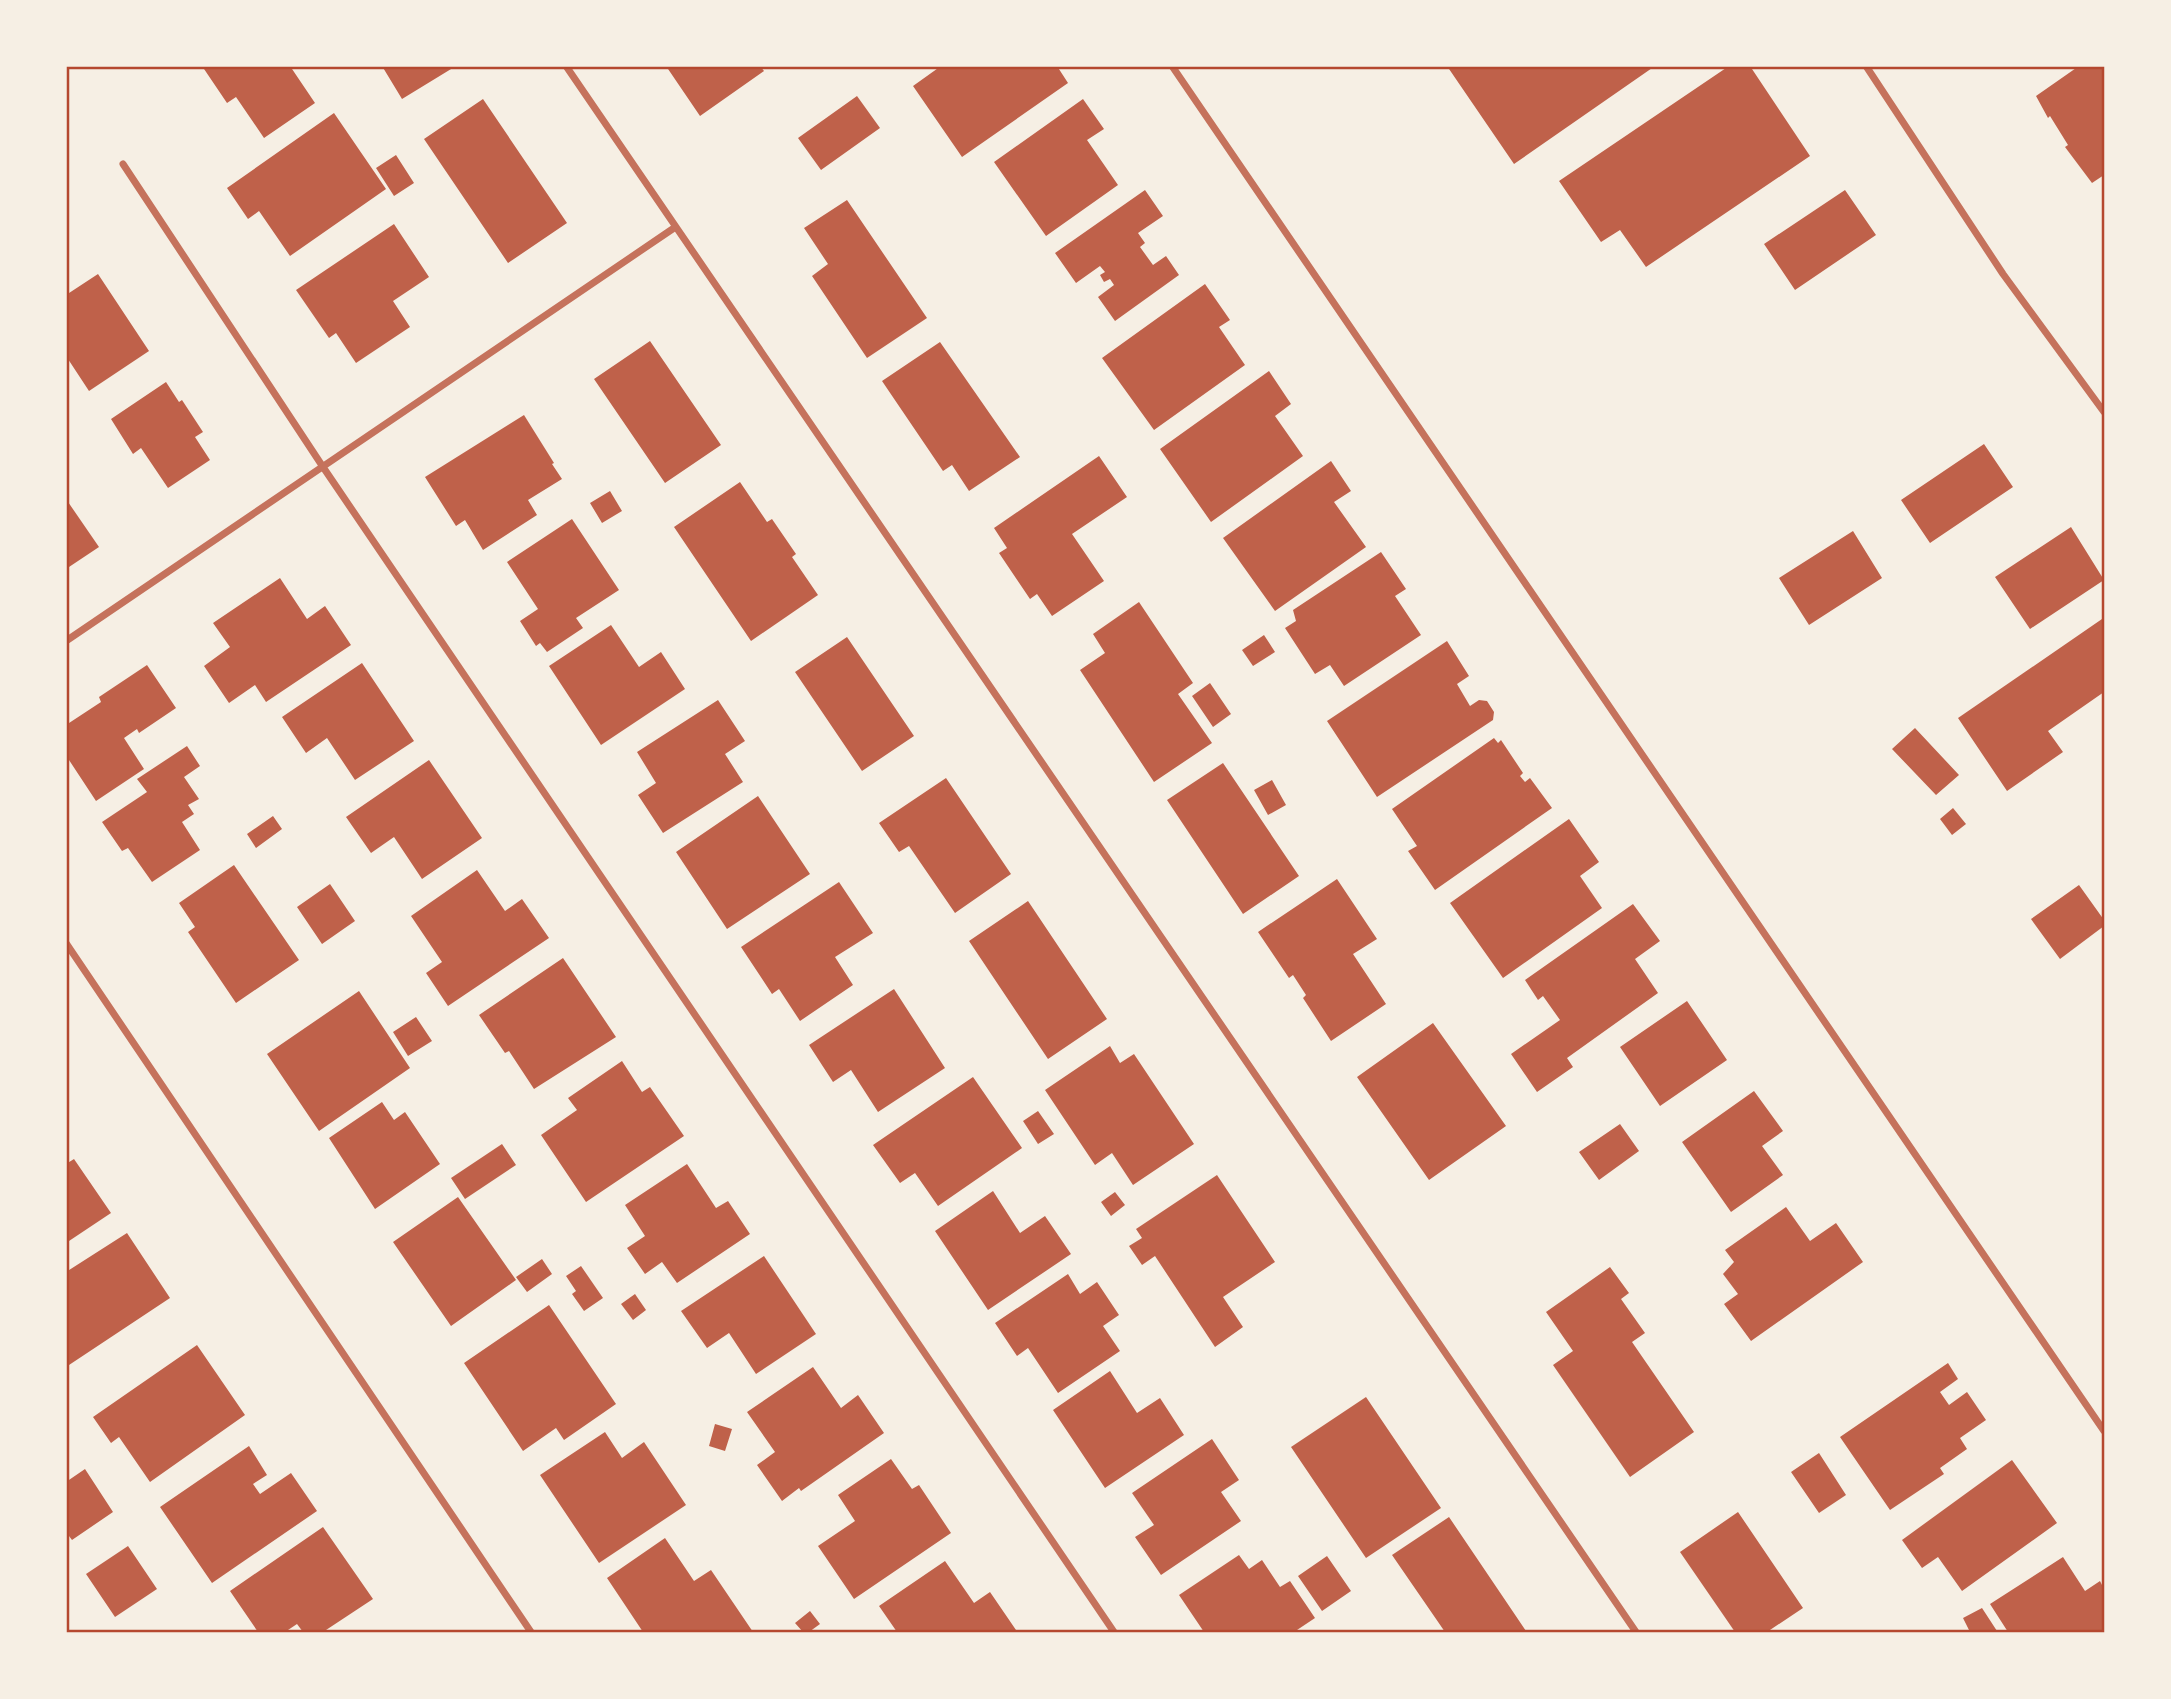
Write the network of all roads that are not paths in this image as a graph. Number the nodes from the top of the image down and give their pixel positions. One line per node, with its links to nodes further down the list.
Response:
1 (566, 66): 5 (street)
2 (1172, 66): 10 (street)
3 (1866, 66): 6 (street)
4 (123, 164): 7 (street)
5 (674, 228): 7 (street); 13 (street)
6 (2105, 412)
7 (323, 467): 8 (street); 12 (street)
8 (66, 641)
9 (66, 943): 11 (street)
10 (2105, 1431)
11 (531, 1633)
12 (1115, 1633)
13 (1636, 1633)

